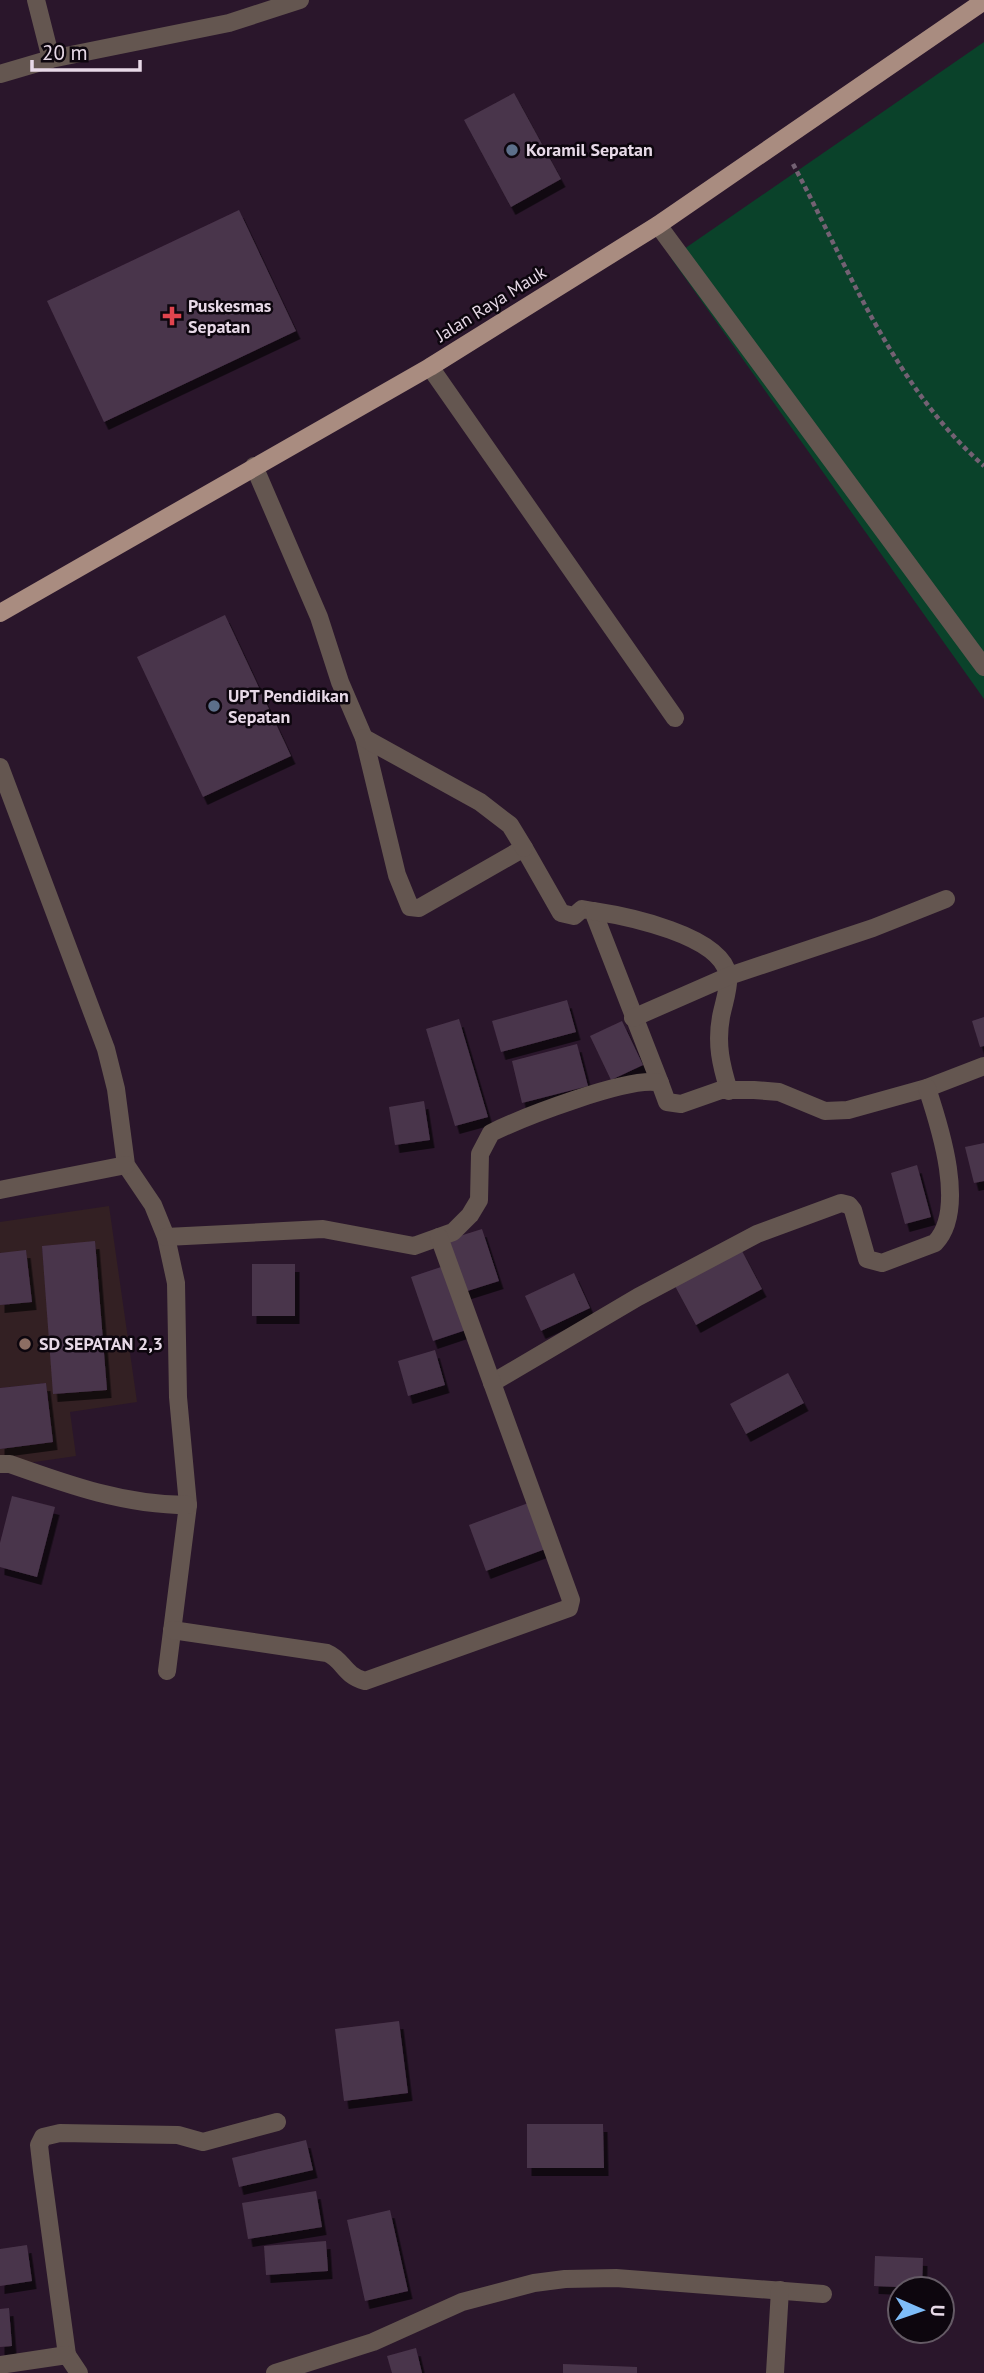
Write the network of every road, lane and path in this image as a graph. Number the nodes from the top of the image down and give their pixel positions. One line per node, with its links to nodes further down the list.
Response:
1 (36, 0): 4 (street)
2 (300, 0): 4 (street)
3 (976, 3): 6 (main road, Jalan Raya Mauk)
4 (51, 59): 5 (street)
5 (0, 74)
6 (782, 142): 7 (main road, Jalan Raya Mauk); 10 (path)
7 (658, 225): 8 (main road, Jalan Raya Mauk); 12 (street)
8 (430, 367): 9 (main road, Jalan Raya Mauk); 13 (street)
9 (254, 466): 11 (main road, Jalan Raya Mauk); 14 (street)
10 (984, 466)
11 (0, 613)
12 (984, 667)
13 (675, 718)
14 (364, 738): 16 (street); 16 (street)
15 (0, 767): 25 (street)
16 (524, 848): 18 (street)
17 (946, 899): 19 (street)
18 (593, 911): 19 (street); 20 (street)
19 (729, 976): 20 (street); 24 (street)
20 (634, 1018): 22 (street)
21 (984, 1066): 23 (street)
22 (660, 1083): 24 (street); 28 (street)
23 (928, 1088): 24 (street); 29 (street)
24 (729, 1091)
25 (127, 1165): 26 (street); 27 (street)
26 (0, 1190)
27 (166, 1237): 28 (street); 31 (street)
28 (439, 1237): 29 (street)
29 (492, 1383): 32 (street)
30 (0, 1464): 31 (street)
31 (188, 1505): 32 (street)
32 (173, 1630): 33 (street)
33 (167, 1671)
34 (277, 2122): 37 (street)
35 (780, 2290): 36 (street); 40 (street); 41 (street)
36 (823, 2294)
37 (67, 2355): 38 (street); 39 (street)
38 (0, 2365)
39 (79, 2373)
40 (275, 2373)
41 (775, 2373)

